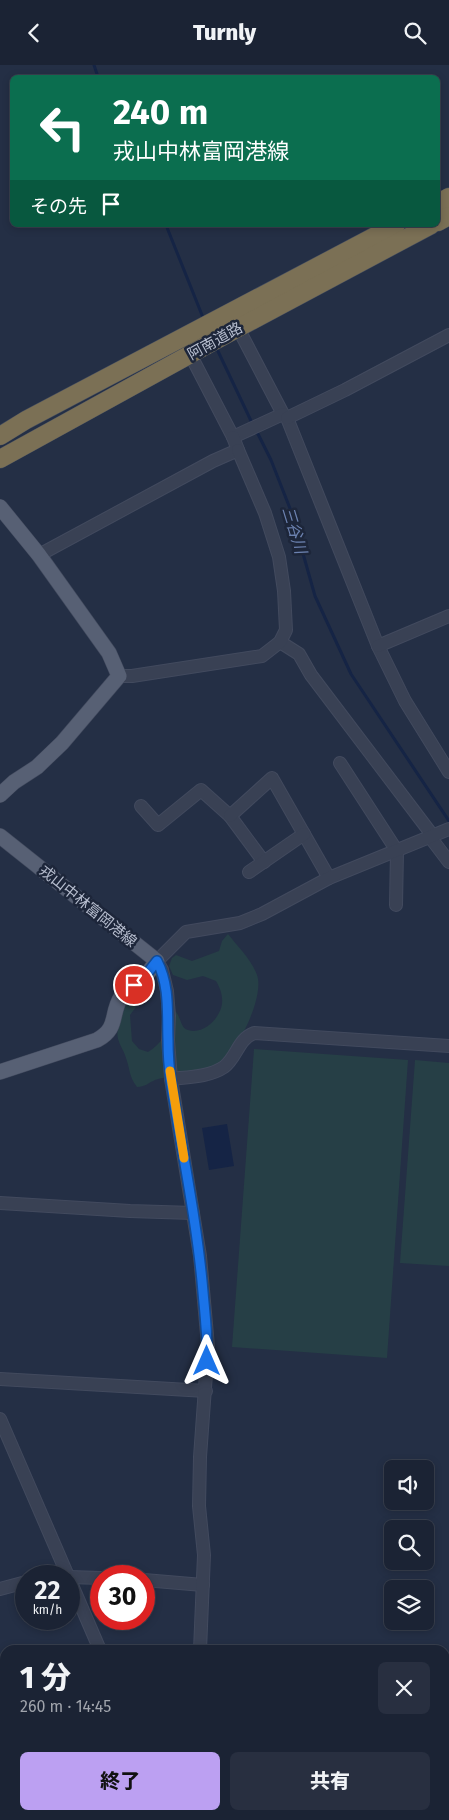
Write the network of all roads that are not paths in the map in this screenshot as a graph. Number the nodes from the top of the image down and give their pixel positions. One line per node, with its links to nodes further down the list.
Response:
1 (393, 227): 3 (highway, 阿南道路)
2 (427, 227): 3 (highway, 阿南道路)
3 (229, 326): 5 (highway, 阿南道路); 6 (street)
4 (449, 335): 6 (street)
5 (191, 347): 7 (street); 8 (highway, 阿南道路); 10 (highway, 阿南道路)
6 (281, 417): 7 (street); 15 (street)
7 (237, 435): 9 (street)
8 (0, 436)
9 (238, 450): 12 (street); 14 (street)
10 (0, 459)
11 (0, 507): 12 (main road)
12 (39, 555): 16 (main road)
13 (449, 615): 15 (street)
14 (280, 642): 16 (street); 22 (street)
15 (378, 646): 18 (street)
16 (120, 675): 19 (main road)
17 (340, 763): 25 (street)
18 (449, 772)
19 (0, 795)
20 (141, 806): 21 (street)
21 (230, 816): 23 (street); 26 (street)
22 (439, 834): 25 (street); 27 (street)
23 (304, 835): 26 (street); 29 (street)
24 (0, 836): 31 (main road, 戎山中林富岡港線)
25 (397, 851): 29 (street); 30 (street)
26 (264, 862): 28 (street)
27 (449, 862)
28 (250, 872)
29 (329, 878): 31 (street)
30 (396, 905)
31 (157, 961): 33 (main road); 34 (street)
32 (449, 1046): 34 (street)
33 (0, 1072)
34 (171, 1079): 36 (street)
35 (0, 1203): 36 (street)
36 (193, 1213): 38 (street)
37 (0, 1379): 38 (street)
38 (206, 1391): 43 (street)
39 (0, 1419): 40 (street)
40 (63, 1565)
41 (155, 1581): 43 (street)
42 (15, 1585): 44 (street)
43 (203, 1585): 47 (street)
44 (0, 1589)
45 (80, 1604): 46 (street)
46 (98, 1645)
47 (200, 1645)

